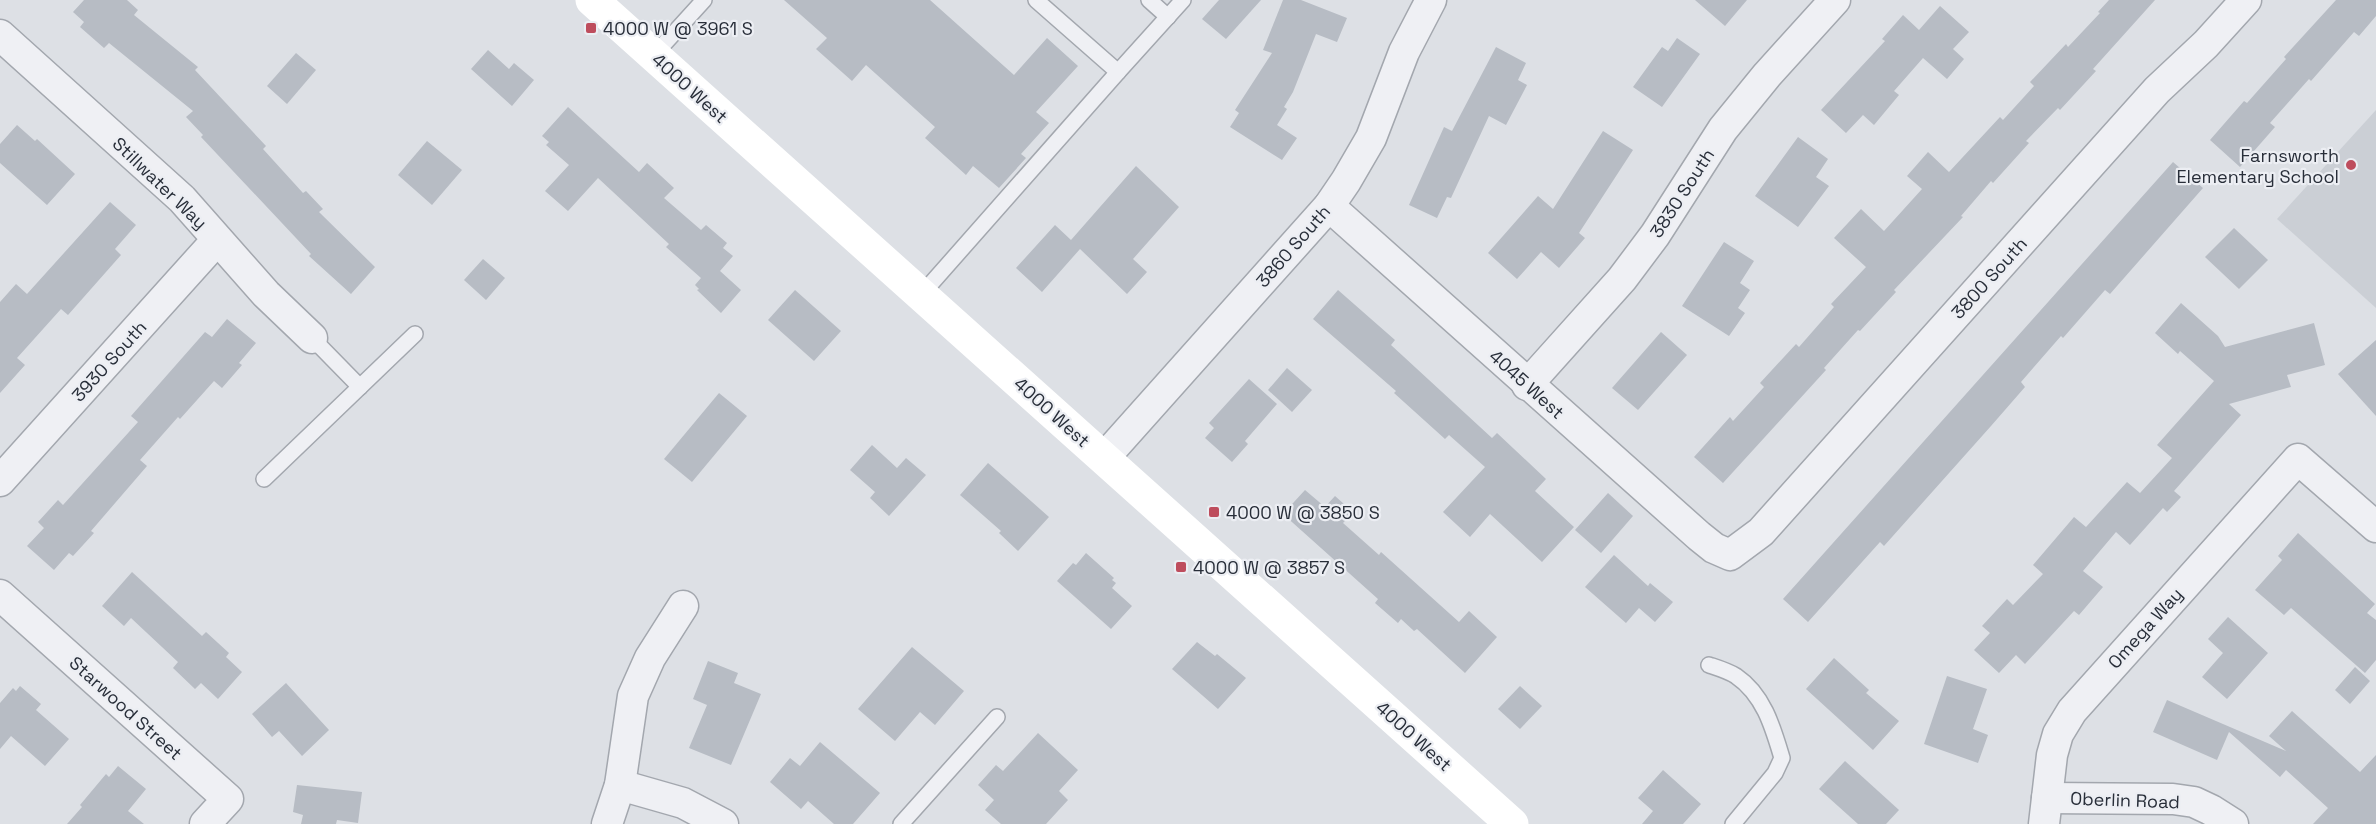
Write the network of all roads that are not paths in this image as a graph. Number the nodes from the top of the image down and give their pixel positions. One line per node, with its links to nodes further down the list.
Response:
1 (592, 0): 11 (street, 4000 West)
2 (704, 0): 11 (lane)
3 (1036, 0): 12 (lane)
4 (1149, 0): 9 (lane)
5 (1183, 0): 9 (lane)
6 (1431, 0): 13 (street, 3860 South)
7 (1835, 0): 18 (street, 3830 South)
8 (2246, 0): 24 (street, 3800 South)
9 (1168, 17): 12 (lane)
10 (0, 35): 14 (street, Stillwater Way)
11 (654, 55): 15 (street, 4000 West)
12 (1118, 72): 15 (lane)
13 (1329, 206): 18 (street, 4045 West); 20 (street, 3860 South)
14 (217, 240): 17 (street, Stillwater Way); 22 (street, 3930 South)
15 (921, 295): 20 (street, 4000 West)
16 (415, 334): 19 (lane)
17 (312, 338): 19 (lane)
18 (1527, 385): 24 (street, 4045 West)
19 (360, 387): 21 (lane)
20 (1104, 458): 35 (street, 4000 West)
21 (264, 479)
22 (0, 481)
23 (2376, 527): 30 (street, Omega Way)
24 (1730, 555)
25 (0, 595): 31 (street, Starwood Street)
26 (683, 606): 29 (street)
27 (1709, 665): 36 (lane)
28 (997, 717): 34 (lane)
29 (620, 785): 32 (street); 33 (street)
30 (2046, 811): 37 (street, Oberlin Road)
31 (205, 824)
32 (607, 824)
33 (723, 824)
34 (901, 824)
35 (1512, 824)
36 (1733, 824)
37 (2234, 824)

